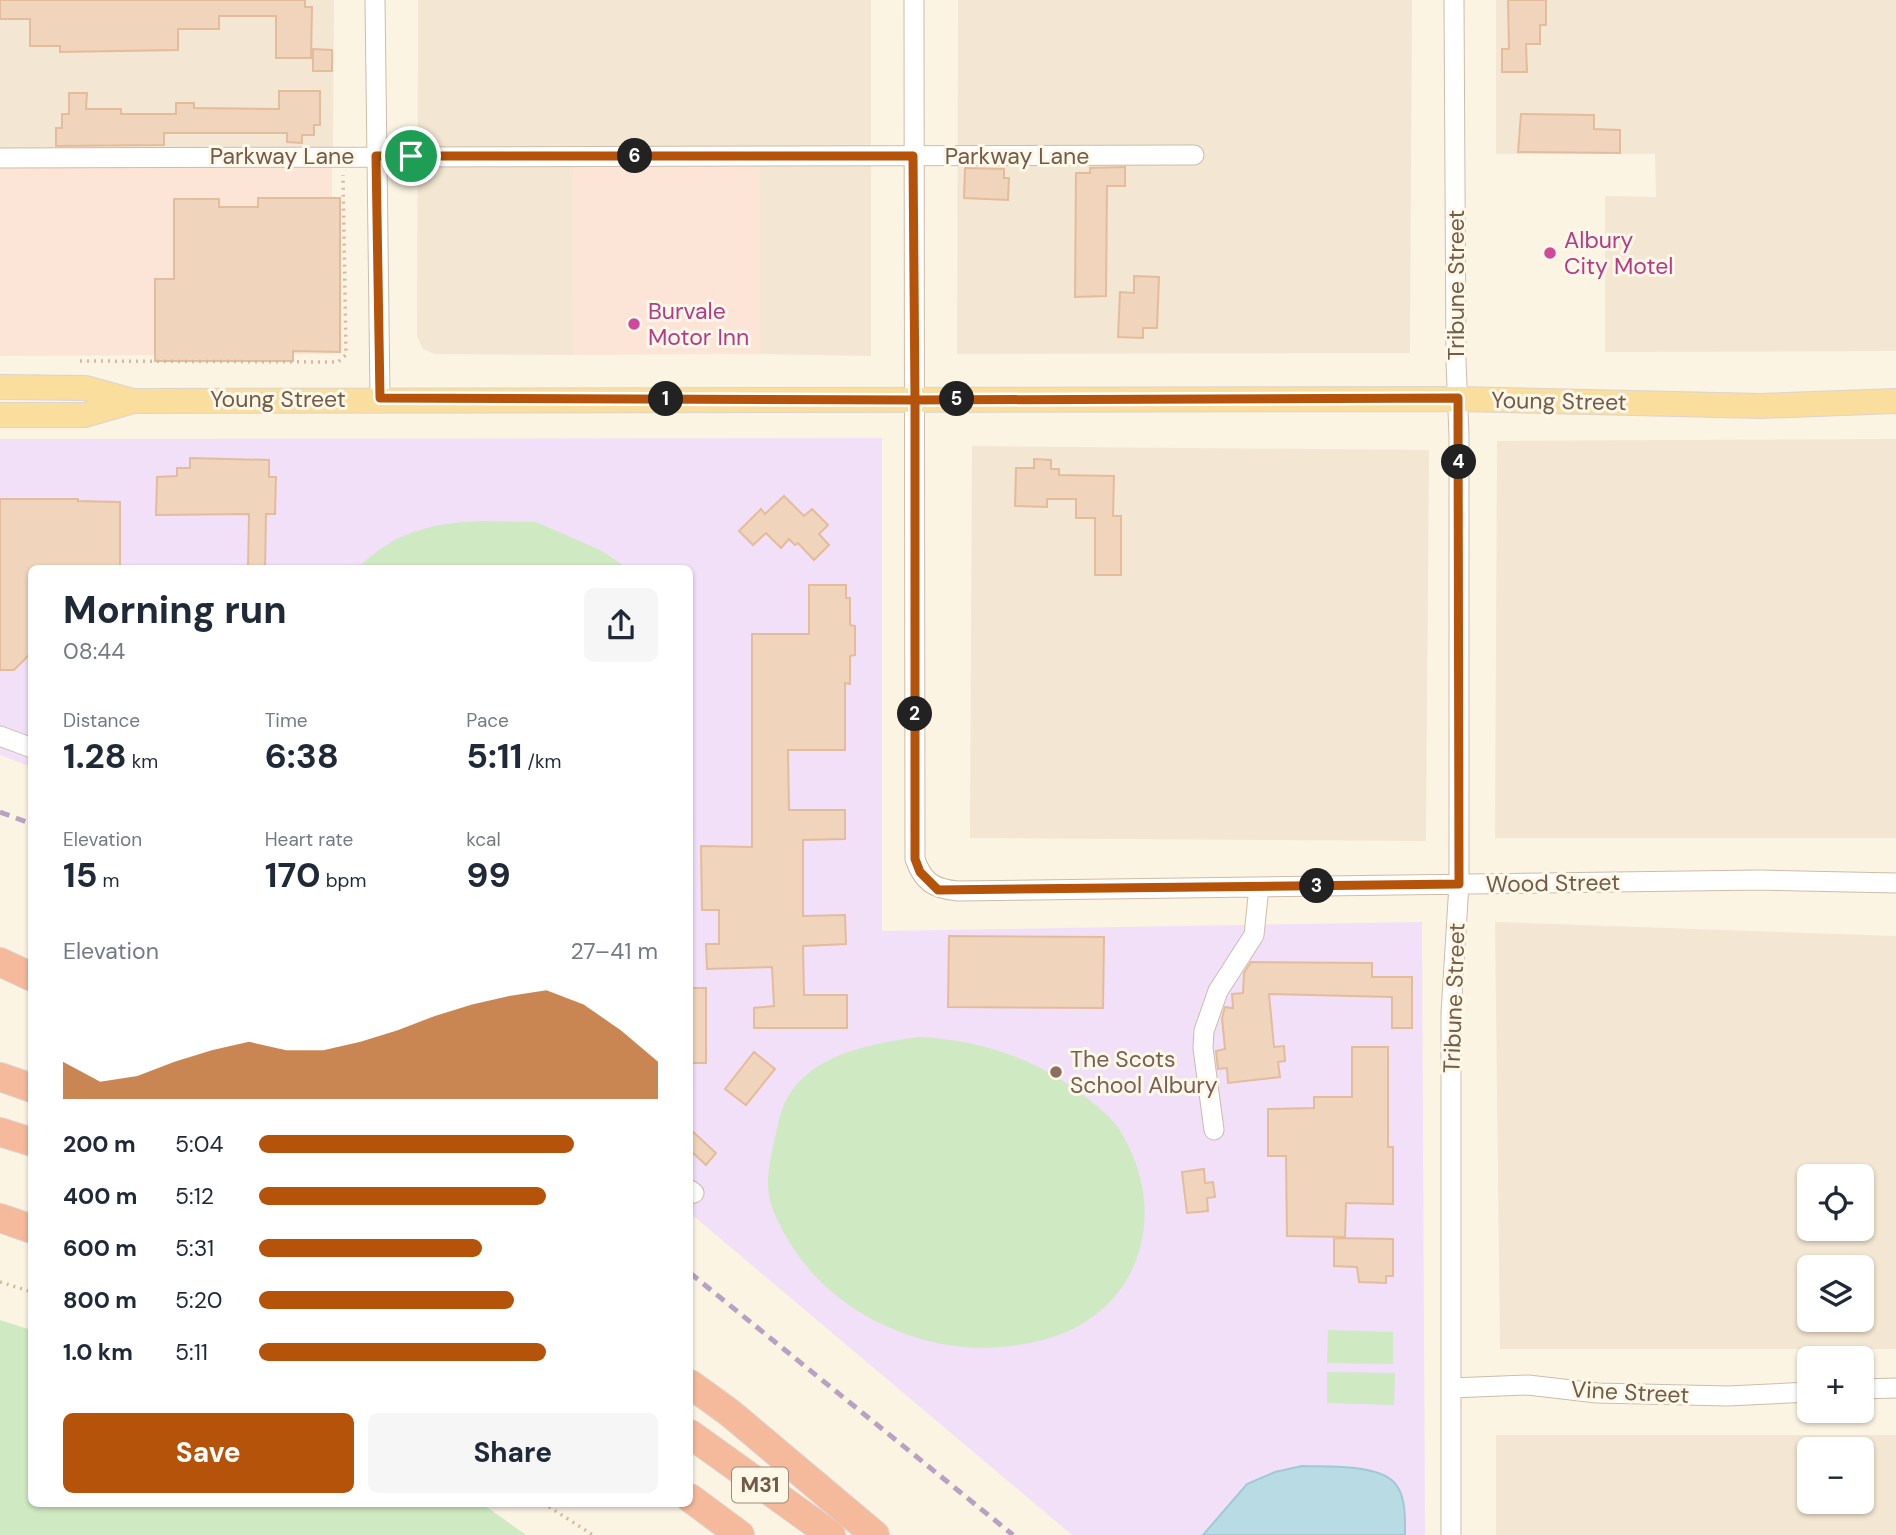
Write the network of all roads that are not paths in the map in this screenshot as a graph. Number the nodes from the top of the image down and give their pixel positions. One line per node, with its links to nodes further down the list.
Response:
1 (375, 0): 5 (street)
2 (914, 0): 6 (street)
3 (1454, 0): 10 (street, Tribune Street)
4 (1194, 155): 6 (street, Parkway Lane)
5 (376, 156): 6 (street, Parkway Lane); 7 (street, Parkway Lane); 9 (street)
6 (913, 156): 12 (street)
7 (0, 158)
8 (0, 387): 13 (main road, Young Street)
9 (380, 398): 12 (main road, Young Street); 13 (main road, Young Street)
10 (1458, 398): 11 (main road, Young Street); 12 (main road, Young Street); 18 (street, Tribune Street)
11 (1895, 399)
12 (915, 400): 19 (street, Wood Street)
13 (134, 401): 14 (main road, Young Street)
14 (0, 415)
15 (0, 736): 16 (street)
16 (28, 746)
17 (1896, 883): 18 (street, Wood Street)
18 (1459, 884): 19 (street, Wood Street); 30 (street, Tribune Street)
19 (1259, 887): 24 (street)
20 (0, 962): 21 (highway)
21 (28, 975)
22 (0, 1077): 23 (highway)
23 (28, 1087)
24 (1214, 1130)
25 (0, 1132): 26 (highway)
26 (28, 1142)
27 (0, 1218): 28 (highway)
28 (28, 1228)
29 (693, 1386): 38 (highway)
30 (1451, 1388): 33 (street, Vine Street); 39 (street, Tribune Street)
31 (1896, 1388): 32 (street)
32 (1874, 1389)
33 (1797, 1393)
34 (693, 1436): 37 (highway, M31)
35 (693, 1504): 36 (highway)
36 (733, 1530)
37 (831, 1535)
38 (875, 1535)
39 (1451, 1535)

